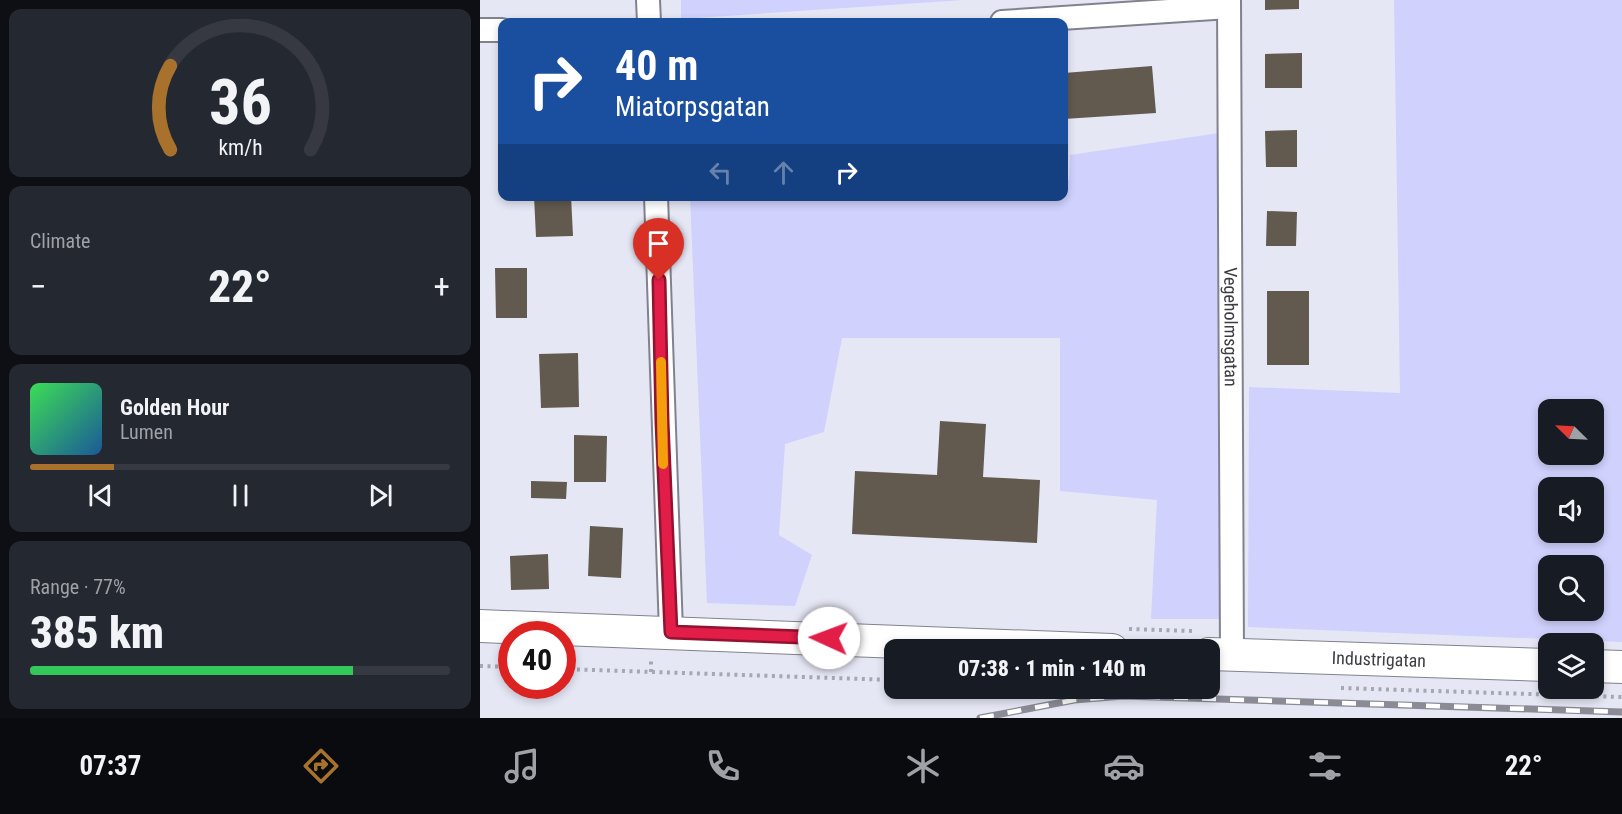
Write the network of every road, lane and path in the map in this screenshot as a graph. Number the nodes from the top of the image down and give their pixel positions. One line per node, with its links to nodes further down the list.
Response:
1 (648, 0): 3 (street)
2 (1229, 4): 4 (street); 11 (street, Vegeholmsgatan)
3 (649, 18)
4 (1052, 18)
5 (480, 30): 6 (street)
6 (498, 30)
7 (656, 201): 9 (street)
8 (480, 626): 9 (street)
9 (671, 632): 10 (street)
10 (884, 641)
11 (1220, 654): 12 (street, Industrigatan)
12 (1538, 665)
13 (480, 666): 15 (path)
14 (1604, 666): 16 (street)
15 (498, 667)
16 (1622, 667)
17 (576, 669): 18 (path)
18 (884, 680)

